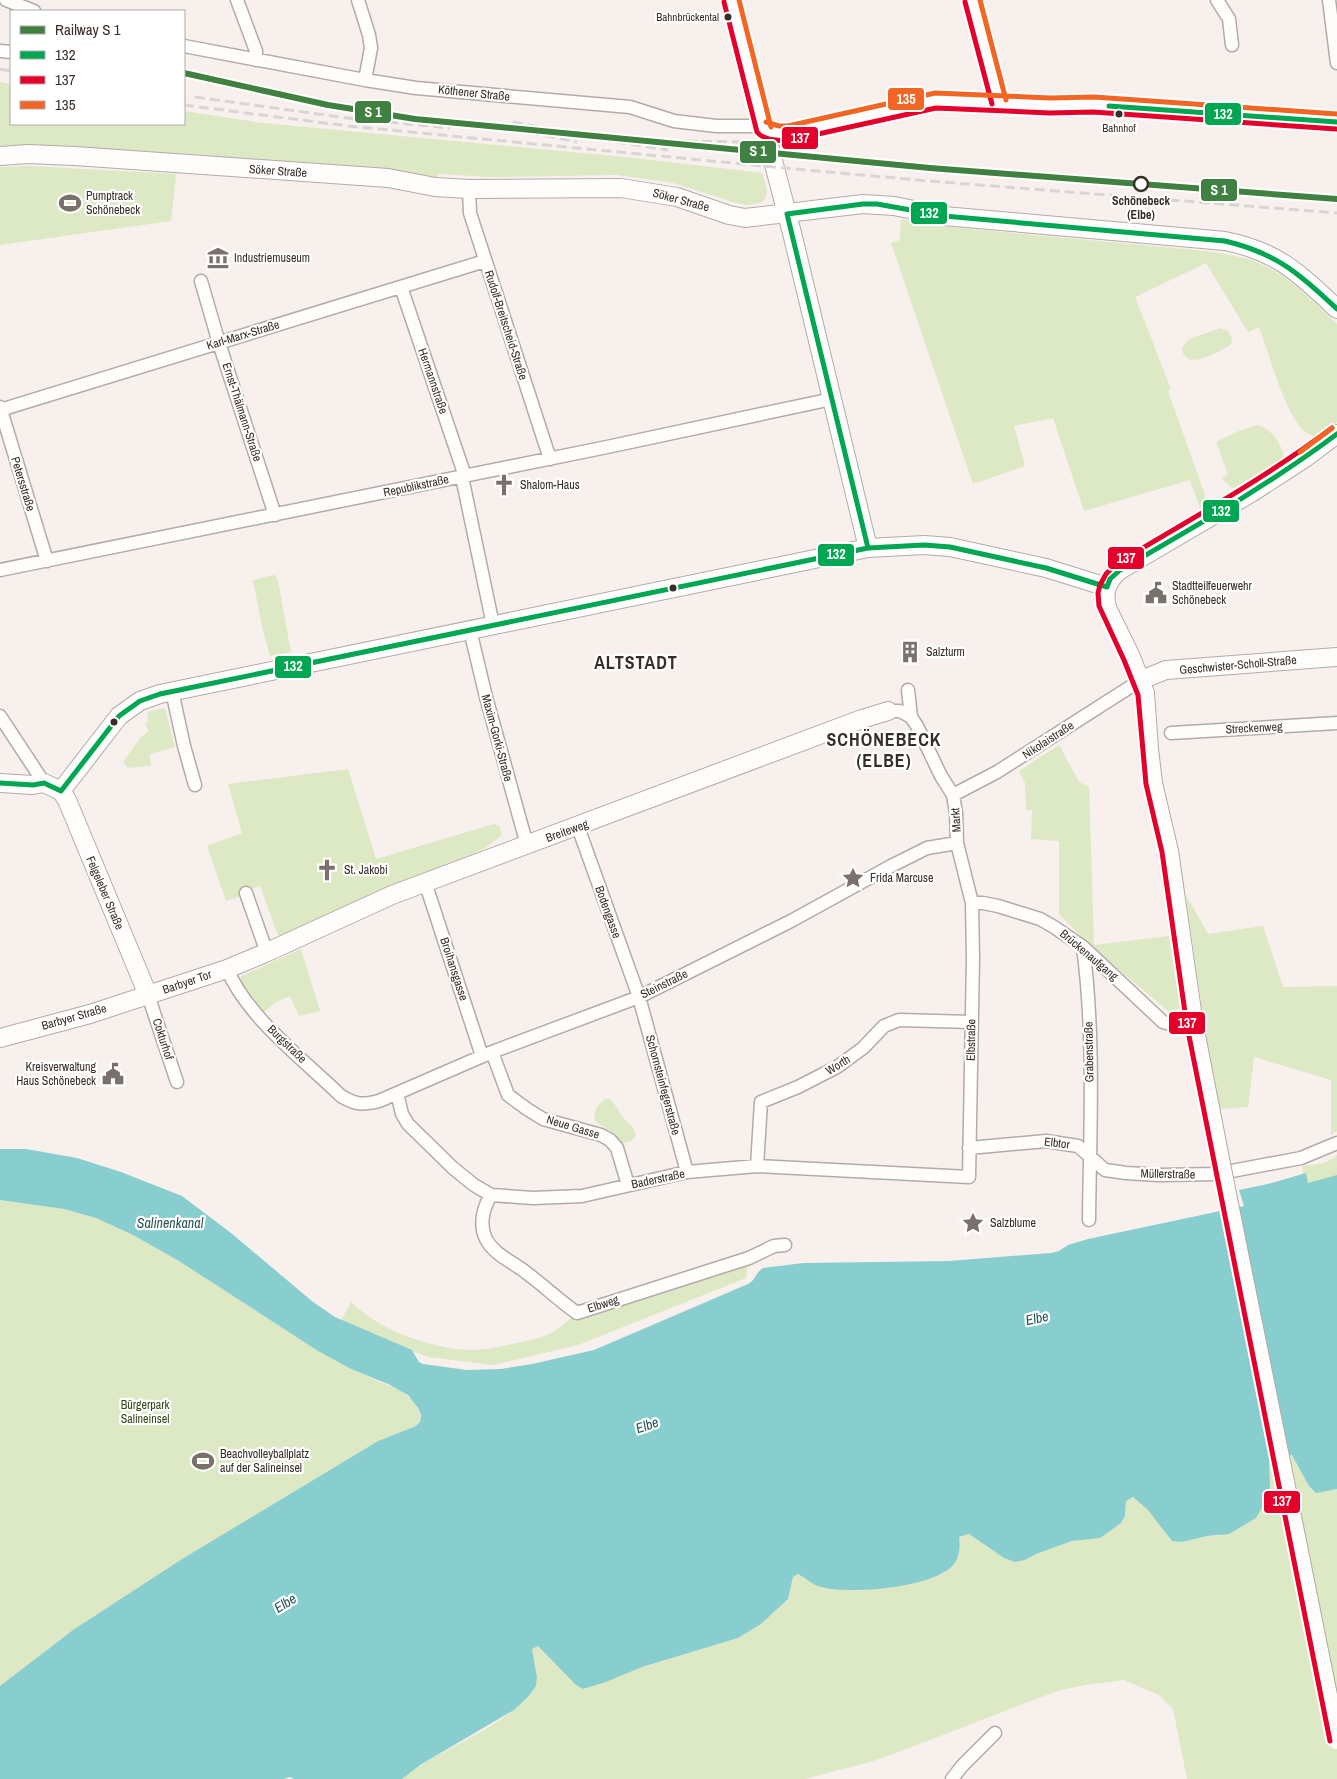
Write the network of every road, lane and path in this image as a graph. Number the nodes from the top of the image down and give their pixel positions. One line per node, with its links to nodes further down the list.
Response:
1 (6, 0): 8 (street)
2 (237, 0): 11 (street)
3 (358, 0): 13 (street)
4 (731, 0): 16 (street)
5 (972, 0): 14 (street)
6 (1217, 0): 9 (street)
7 (1330, 0): 12 (street)
8 (31, 10)
9 (1232, 45)
10 (185, 46): 11 (street, Köthener Straße)
11 (256, 60): 13 (street, Köthener Straße)
12 (1337, 63)
13 (365, 80): 16 (street, Köthener Straße)
14 (999, 102): 15 (street, Köthener Straße); 16 (street, Köthener Straße)
15 (1337, 122)
16 (764, 129): 19 (street)
17 (0, 156): 18 (street, Söker Straße)
18 (470, 189): 19 (street, Söker Straße); 20 (street, Rudolf-Breitscheid-Straße)
19 (787, 214): 23 (street, Söker Straße); 25 (street)
20 (485, 261): 22 (street, Karl-Marx-Straße); 28 (street, Rudolf-Breitscheid-Straße)
21 (201, 281): 24 (street, Ernst-Thälmann-Straße)
22 (401, 287): 24 (street, Karl-Marx-Straße); 29 (street, Hermannstraße)
23 (1337, 309)
24 (219, 343): 26 (street, Karl-Marx-Straße); 30 (street, Ernst-Thälmann-Straße)
25 (832, 399): 28 (street, Republikstraße); 31 (street)
26 (0, 409): 32 (street, Petersstraße)
27 (1337, 434): 34 (street)
28 (550, 459): 29 (street, Republikstraße)
29 (464, 476): 30 (street, Republikstraße); 35 (street, Hermannstraße)
30 (275, 515): 32 (street, Republikstraße)
31 (868, 548): 34 (street); 35 (street)
32 (47, 561): 33 (street, Republikstraße)
33 (0, 570)
34 (1107, 587): 38 (street)
35 (493, 625): 36 (street)
36 (470, 630): 40 (street); 53 (street, Maxim-Gorki-Straße)
37 (1337, 657): 38 (street, Geschwister-Scholl-Straße)
38 (1141, 680): 50 (street, Nikolaistraße); 63 (street)
39 (908, 690): 43 (street)
40 (172, 691): 48 (street); 49 (street)
41 (888, 711): 43 (street, Breiteweg); 51 (street, Breiteweg)
42 (0, 716): 47 (street)
43 (911, 717): 50 (street, Markt)
44 (1337, 723): 45 (street, Streckenweg)
45 (1171, 733)
46 (0, 783): 47 (street)
47 (44, 784): 49 (street)
48 (195, 785)
49 (61, 791): 60 (street, Felgeleber Straße)
50 (953, 795): 52 (street, Markt)
51 (578, 826): 53 (street, Breiteweg); 61 (street, Bodengasse)
52 (957, 844): 56 (street, Markt); 61 (street, Steinstraße)
53 (527, 845): 54 (street, Breiteweg)
54 (426, 882): 58 (street, Breiteweg); 65 (street, Broihansgasse)
55 (246, 893): 58 (street)
56 (972, 903): 57 (street, Brückenaufgang); 62 (street, Elbstraße)
57 (1083, 947): 63 (street, Brückenaufgang); 71 (street, Grabenstraße)
58 (267, 952): 59 (street, Breiteweg)
59 (227, 969): 60 (street, Barbyer Tor); 68 (street, Burgstraße)
60 (148, 995): 64 (street, Barbyer Straße); 66 (street, Cokturhof)
61 (639, 997): 65 (street, Steinstraße); 73 (street, Schornsteinfegerstraße)
62 (972, 1022): 70 (street, Elbstraße); 72 (street, Worth)
63 (1194, 1025): 80 (street, bridge)
64 (0, 1038)
65 (487, 1054): 67 (street, Steinstraße); 75 (street, Neue Gasse)
66 (176, 1082)
67 (397, 1093): 68 (street, Steinstraße); 76 (street, Baderstraße)
68 (361, 1105)
69 (1337, 1143): 71 (street, Müllerstraße)
70 (969, 1148): 71 (street, Elbtor); 74 (street, Elbstraße)
71 (1089, 1157): 77 (street)
72 (758, 1166): 73 (street, Baderstraße); 74 (street, Baderstraße)
73 (687, 1172): 75 (street, Baderstraße)
74 (969, 1177)
75 (628, 1185): 76 (street, Baderstraße)
76 (491, 1195): 78 (street, Elbweg)
77 (1089, 1220)
78 (785, 1245)
79 (996, 1733): 81 (street)
80 (1337, 1740)
81 (952, 1779)

